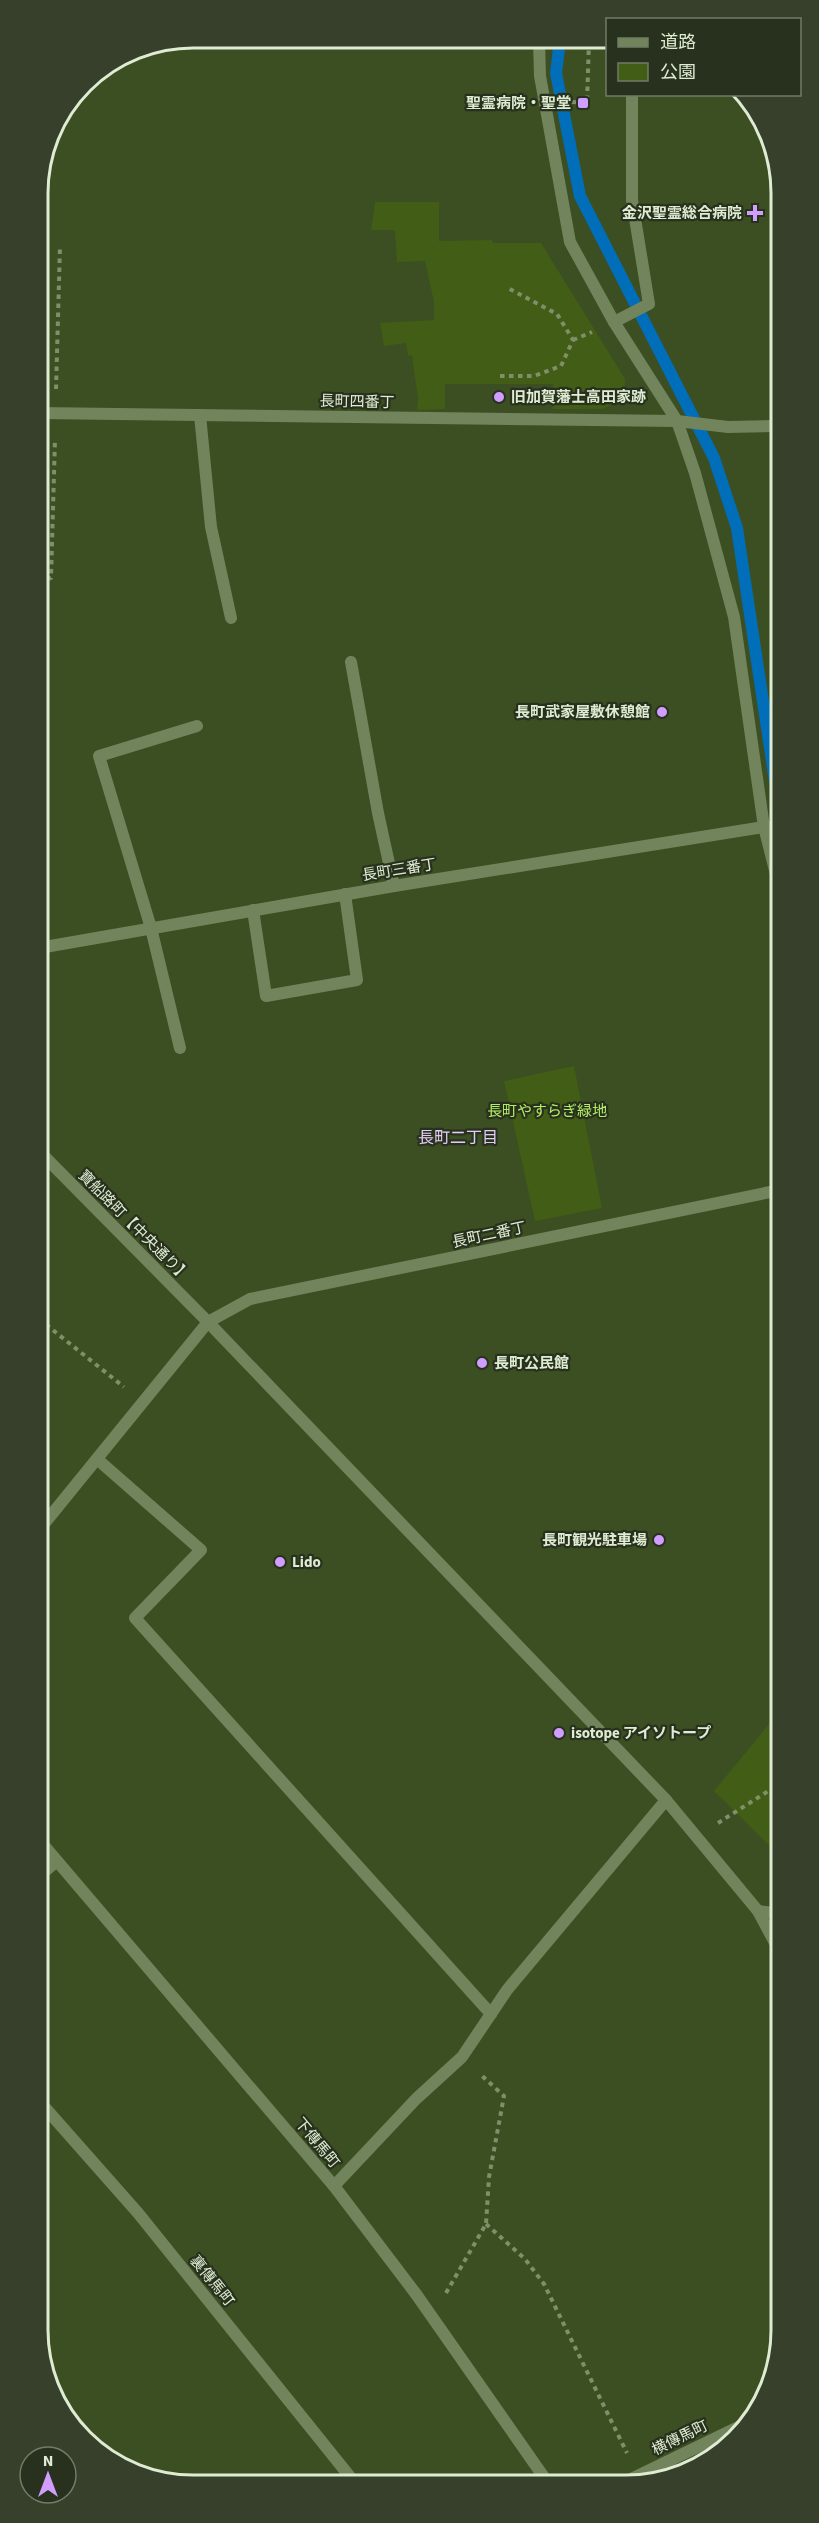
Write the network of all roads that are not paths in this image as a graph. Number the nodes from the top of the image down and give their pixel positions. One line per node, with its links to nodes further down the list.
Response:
1 (539, 48): 3 (street)
2 (632, 96): 3 (street)
3 (614, 322): 6 (street)
4 (48, 413): 5 (street, 長町四番丁)
5 (201, 415): 6 (street, 長町四番丁); 8 (street)
6 (676, 421): 7 (street, 長町四番丁); 11 (street)
7 (771, 426)
8 (231, 618)
9 (351, 662): 14 (street)
10 (197, 726): 17 (street)
11 (764, 827): 12 (street, 長町三番丁); 13 (street); 14 (street, 長町三番丁)
12 (771, 827)
13 (771, 855)
14 (394, 886): 15 (street, 長町三番丁)
15 (345, 894): 16 (street, 長町三番丁); 16 (street)
16 (253, 910): 17 (street, 長町三番丁)
17 (151, 928): 18 (street, 長町三番丁); 19 (street)
18 (48, 946)
19 (180, 1048)
20 (48, 1160): 22 (street, 寶船路町【中央通り】)
21 (771, 1192): 22 (street, 長町二番丁)
22 (208, 1322): 23 (street); 25 (street, 寶船路町【中央通り】)
23 (97, 1459): 24 (street); 32 (street)
24 (48, 1519)
25 (666, 1800): 29 (street, 寶船路町【中央通り】); 32 (street)
26 (48, 1850): 27 (street, 下傳馬町)
27 (57, 1861): 28 (street); 34 (street, 下傳馬町)
28 (48, 1868)
29 (758, 1911): 30 (street); 31 (street, 寶船路町【中央通り】)
30 (771, 1913)
31 (771, 1935)
32 (491, 2014): 34 (street)
33 (48, 2111): 37 (street, 裏傳馬町)
34 (334, 2186): 38 (street, 下傳馬町)
35 (730, 2431): 36 (street, 横傳馬町)
36 (640, 2474)
37 (349, 2475)
38 (542, 2475)

